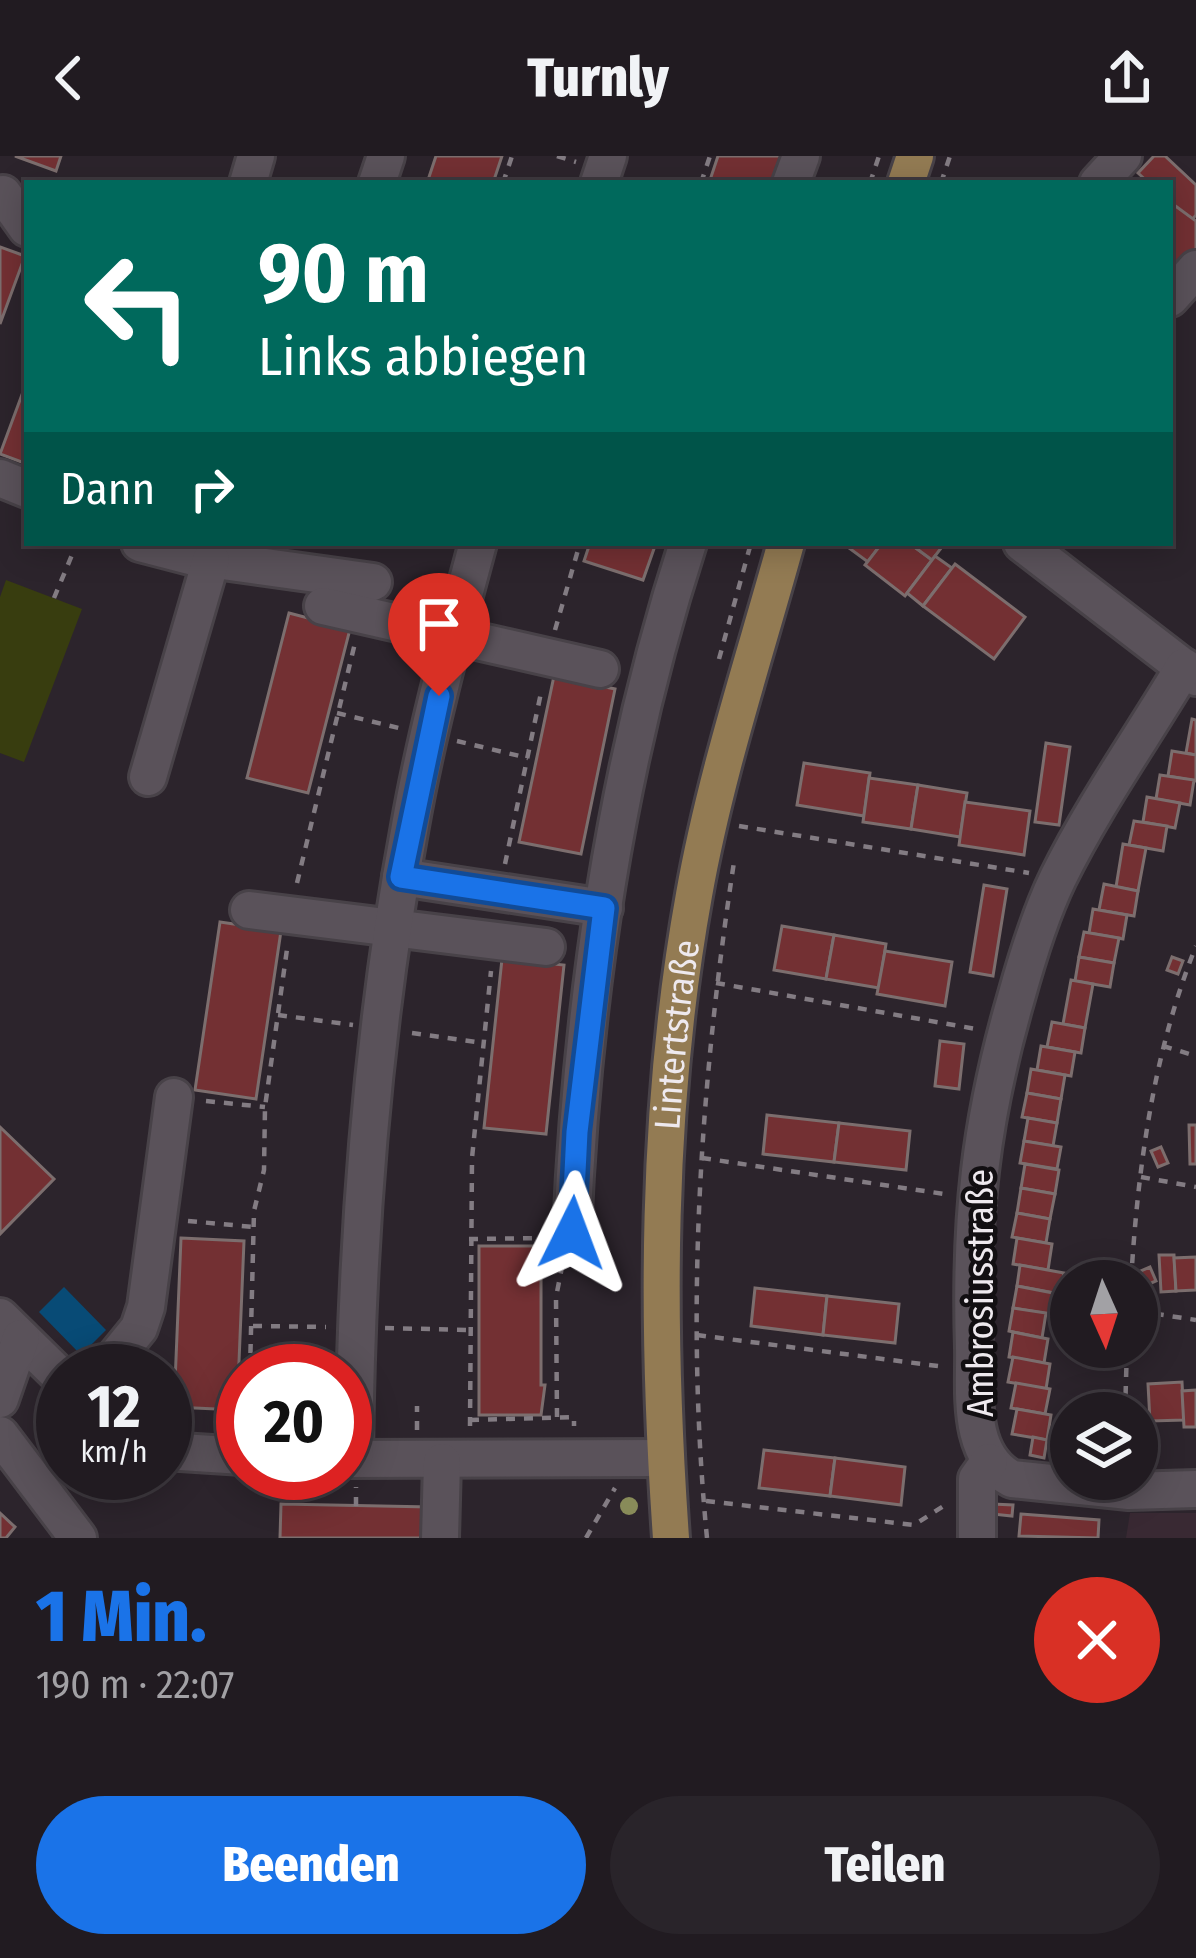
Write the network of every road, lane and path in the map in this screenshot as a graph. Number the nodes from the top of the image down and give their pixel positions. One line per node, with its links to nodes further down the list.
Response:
1 (1124, 156): 2 (street)
2 (1101, 180)
3 (1196, 268): 4 (street)
4 (1173, 295)
5 (76, 546): 13 (path)
6 (153, 546): 12 (street)
7 (477, 546): 16 (street)
8 (579, 546): 17 (path)
9 (687, 546): 26 (street)
10 (785, 546): 62 (main road, Lintertstraße)
11 (1026, 546): 19 (street)
12 (211, 560): 14 (street); 20 (street)
13 (54, 598)
14 (367, 598): 15 (street); 16 (street); 28 (path)
15 (322, 606)
16 (453, 636): 17 (street); 23 (street)
17 (548, 657): 18 (street); 25 (path)
18 (600, 669)
19 (1190, 672): 24 (street, Ambrosiusstraße)
20 (148, 778)
21 (740, 826): 24 (path)
22 (736, 848): 33 (path)
23 (401, 877): 25 (street); 29 (street)
24 (1058, 878): 34 (street, Ambrosiusstraße)
25 (500, 892): 26 (street)
26 (604, 908): 45 (street)
27 (249, 910): 28 (street)
28 (291, 916): 29 (street); 38 (path)
29 (392, 929): 30 (street); 54 (street)
30 (494, 941): 32 (street); 46 (path)
31 (1196, 946): 35 (path)
32 (546, 947)
33 (716, 982): 34 (path); 39 (path)
34 (1005, 1034): 42 (street, Ambrosiusstraße)
35 (1163, 1046): 36 (path); 40 (path)
36 (1196, 1055)
37 (174, 1097): 38 (path); 43 (street)
38 (266, 1107): 44 (path)
39 (702, 1158): 42 (path); 51 (path)
40 (1141, 1177): 41 (path); 47 (path)
41 (1196, 1187)
42 (974, 1198): 56 (street, Ambrosiusstraße)
43 (158, 1219): 44 (path); 52 (street)
44 (254, 1227): 53 (path)
45 (572, 1236): 46 (path); 58 (path)
46 (469, 1239): 60 (path)
47 (1133, 1260)
48 (1158, 1314): 49 (path)
49 (1196, 1320)
50 (10, 1327): 55 (street); 57 (street)
51 (697, 1335): 56 (path); 67 (path)
52 (126, 1344)
53 (251, 1344)
54 (355, 1344)
55 (36, 1353)
56 (974, 1370): 65 (street, Ambrosiusstraße)
57 (0, 1400)
58 (557, 1417): 59 (path); 60 (path)
59 (568, 1417)
60 (470, 1420): 64 (path)
61 (0, 1435): 68 (street)
62 (666, 1458): 64 (street); 70 (main road, Lintertstraße)
63 (372, 1460): 64 (street)
64 (456, 1462): 69 (street)
65 (983, 1471): 66 (street, Ambrosiusstraße); 67 (path); 72 (street)
66 (1196, 1489)
67 (704, 1501): 71 (path)
68 (78, 1538)
69 (440, 1538)
70 (671, 1538)
71 (707, 1538)
72 (977, 1538)

